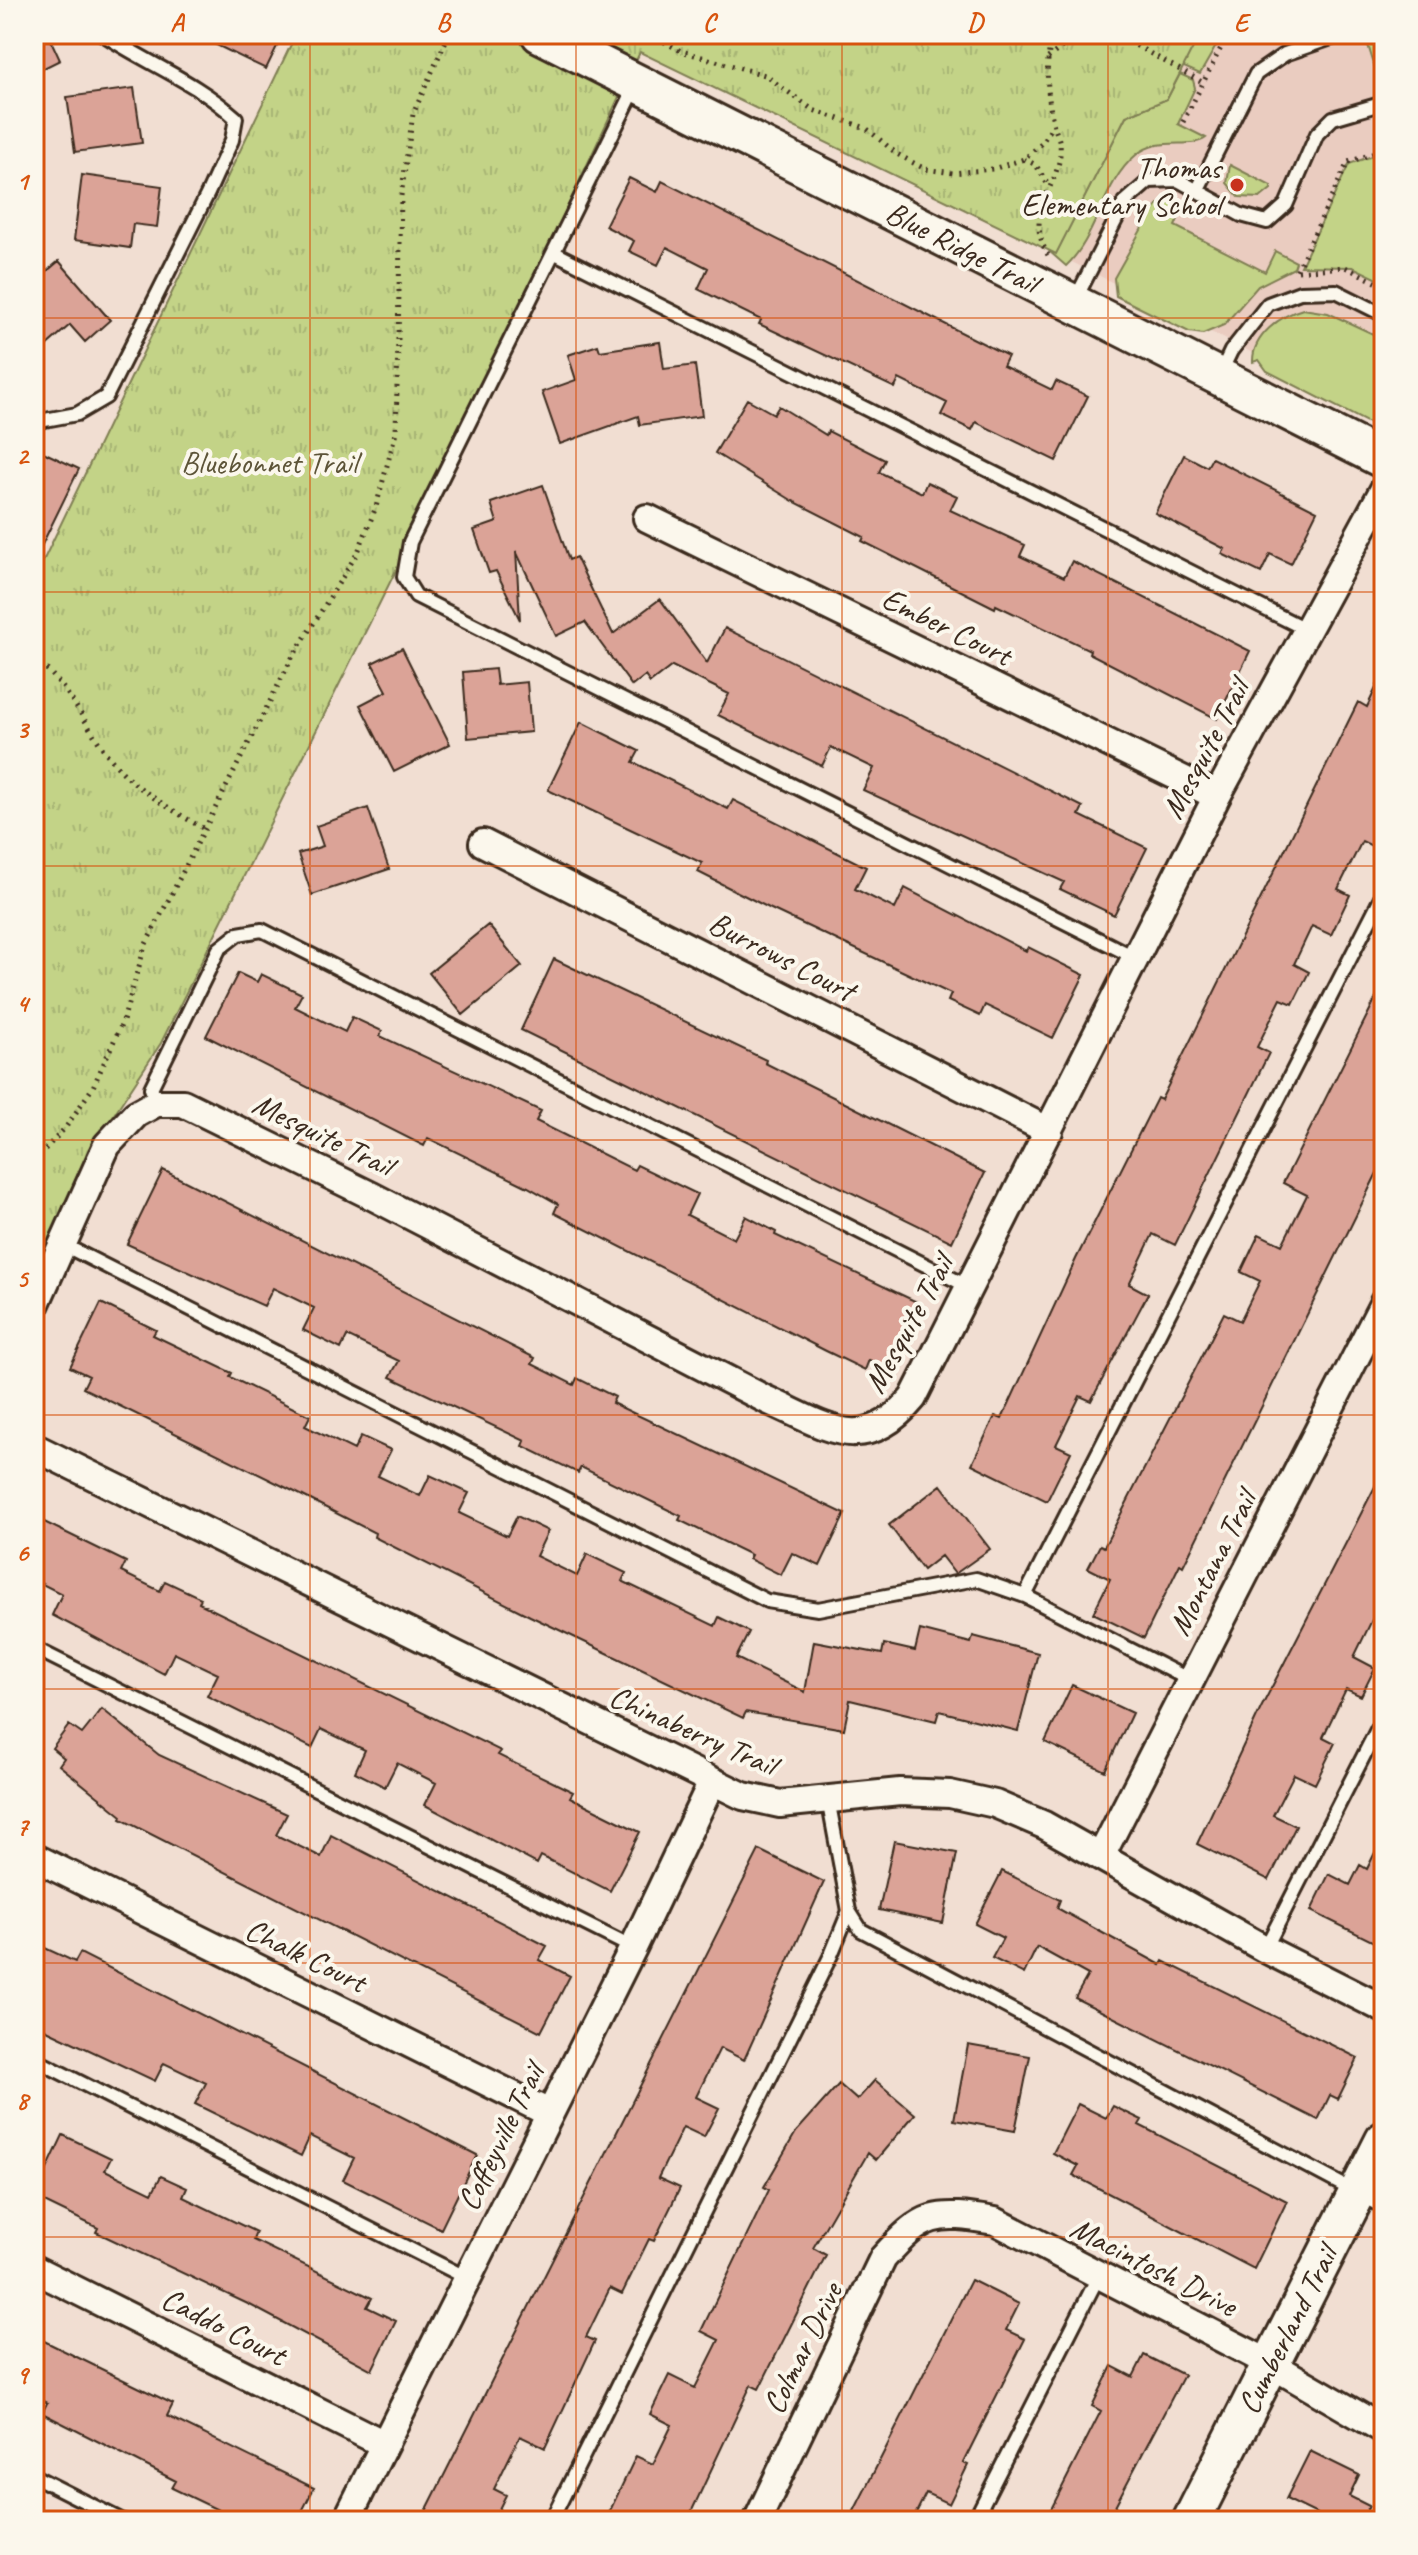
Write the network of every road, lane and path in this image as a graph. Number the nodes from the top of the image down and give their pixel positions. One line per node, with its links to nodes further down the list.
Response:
1 (103, 34): 27 (lane)
2 (449, 34): 34 (path)
3 (540, 34): 12 (street, Blue Ridge Trail)
4 (650, 34): 17 (path)
5 (1053, 34): 10 (path)
6 (1087, 34): 10 (path)
7 (1115, 34): 11 (path)
8 (1228, 34): 11 (path)
9 (1343, 34): 19 (lane)
10 (1048, 58): 15 (path)
11 (1202, 82): 14 (path)
12 (638, 83): 20 (lane); 24 (street, Blue Ridge Trail)
13 (1384, 103): 19 (lane)
14 (1183, 122)
15 (1054, 125): 17 (path); 18 (path)
16 (1384, 150): 21 (path)
17 (1024, 159): 18 (path)
18 (1048, 186): 24 (path)
19 (1197, 191): 24 (lane)
20 (555, 253): 31 (lane); 37 (lane)
21 (1296, 271): 22 (path); 23 (path)
22 (1287, 274)
23 (1384, 286)
24 (1078, 294): 26 (street, Blue Ridge Trail)
25 (1384, 315): 26 (lane)
26 (1218, 377): 28 (street, Blue Ridge Trail)
27 (34, 422)
28 (1384, 460)
29 (1384, 489): 31 (street, Mesquite Trail)
30 (647, 518): 33 (street, Ember Court)
31 (1307, 630): 33 (street, Mesquite Trail)
32 (34, 659): 34 (path)
33 (1217, 796): 37 (street, Mesquite Trail)
34 (204, 829): 40 (path)
35 (483, 843): 39 (street, Burrows Court)
36 (1384, 892): 46 (lane)
37 (1136, 958): 39 (street, Mesquite Trail)
38 (156, 1103): 41 (street); 42 (street, Mesquite Trail); 42 (lane)
39 (1049, 1131): 42 (street, Mesquite Trail)
40 (34, 1161)
41 (62, 1244): 44 (street); 46 (lane)
42 (969, 1287)
43 (1384, 1302): 48 (street, Montana Trail)
44 (34, 1308)
45 (34, 1447): 50 (street, Chinaberry Trail)
46 (1025, 1596): 48 (lane)
47 (34, 1648): 55 (lane)
48 (1190, 1680): 52 (street, Montana Trail)
49 (1384, 1716): 56 (lane)
50 (712, 1782): 51 (street, Chinaberry Trail); 55 (street, Coffeyville Trail)
51 (828, 1799): 52 (street, Chinaberry Trail); 54 (lane)
52 (1101, 1856): 56 (street, Chinaberry Trail)
53 (34, 1857): 59 (street, Chalk Court)
54 (849, 1911): 61 (lane); 72 (lane)
55 (633, 1948): 59 (street, Coffeyville Trail)
56 (1265, 1949): 57 (street, Chinaberry Trail)
57 (1384, 2009)
58 (34, 2059): 65 (lane)
59 (549, 2113): 65 (street, Coffeyville Trail)
60 (1384, 2140): 61 (street, Cumberland Trail)
61 (1371, 2200): 66 (street, Cumberland Trail)
62 (927, 2218): 64 (street, Macintosh Drive); 73 (street, Colmar Drive)
63 (34, 2269): 68 (street, Caddo Court)
64 (1098, 2277): 66 (street, Macintosh Drive); 74 (lane)
65 (469, 2279): 68 (street, Coffeyville Trail)
66 (1269, 2363): 67 (street, Macintosh Drive); 75 (street, Cumberland Trail)
67 (1384, 2430)
68 (384, 2444): 71 (street, Coffeyville Trail)
69 (34, 2476): 70 (lane)
70 (123, 2521)
71 (346, 2521)
72 (551, 2521)
73 (757, 2521)
74 (974, 2521)
75 (1191, 2521)

